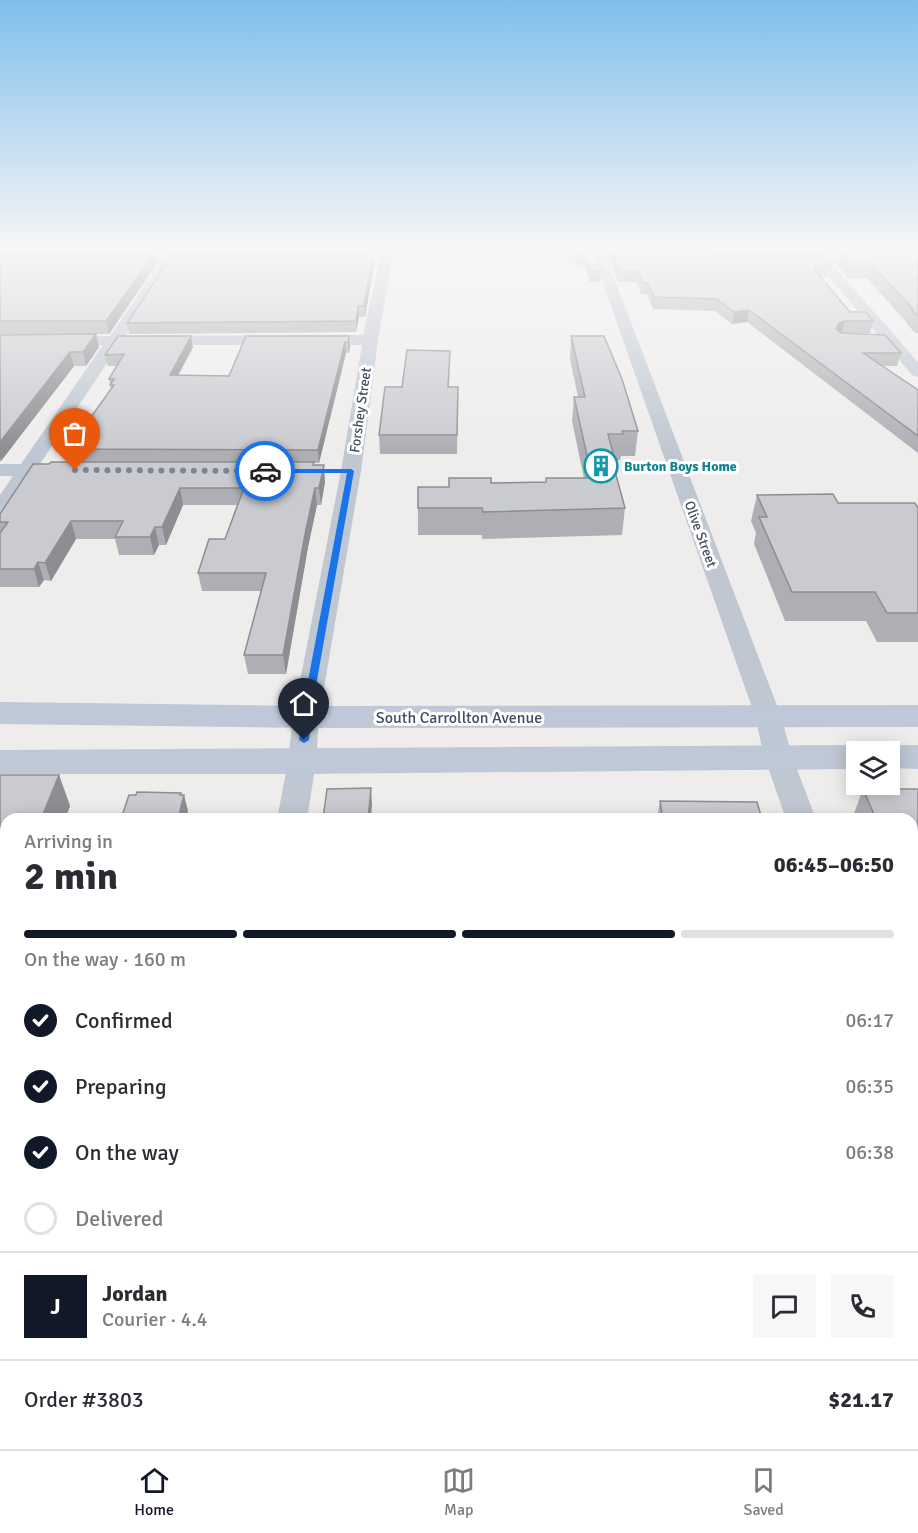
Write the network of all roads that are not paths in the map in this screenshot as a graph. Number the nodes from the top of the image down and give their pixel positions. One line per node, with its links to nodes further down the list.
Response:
1 (129, 317): 10 (street)
2 (374, 317): 5 (street, Forshey Street)
3 (621, 317): 19 (street, Olive Street)
4 (870, 317): 7 (street)
5 (370, 340): 10 (street); 16 (street, Forshey Street)
6 (866, 340): 7 (street)
7 (890, 340): 8 (street); 11 (street)
8 (909, 340)
9 (0, 341): 10 (street)
10 (112, 341): 13 (street)
11 (918, 372)
12 (0, 470): 13 (street)
13 (29, 470): 14 (street); 17 (street)
14 (88, 470)
15 (327, 471): 16 (street)
16 (351, 471): 21 (street, Forshey Street)
17 (0, 510)
18 (0, 713): 21 (main road, South Carrollton Avenue)
19 (768, 716): 20 (main road, South Carrollton Avenue); 21 (main road, South Carrollton Avenue); 22 (street, Olive Street)
20 (918, 716)
21 (306, 717): 27 (street, Forshey Street)
22 (778, 756): 23 (main road); 27 (main road); 29 (street, Olive Street)
23 (846, 757)
24 (900, 757): 25 (main road)
25 (918, 758)
26 (0, 762): 27 (main road)
27 (302, 762): 28 (street, Forshey Street)
28 (293, 813)
29 (799, 813)

